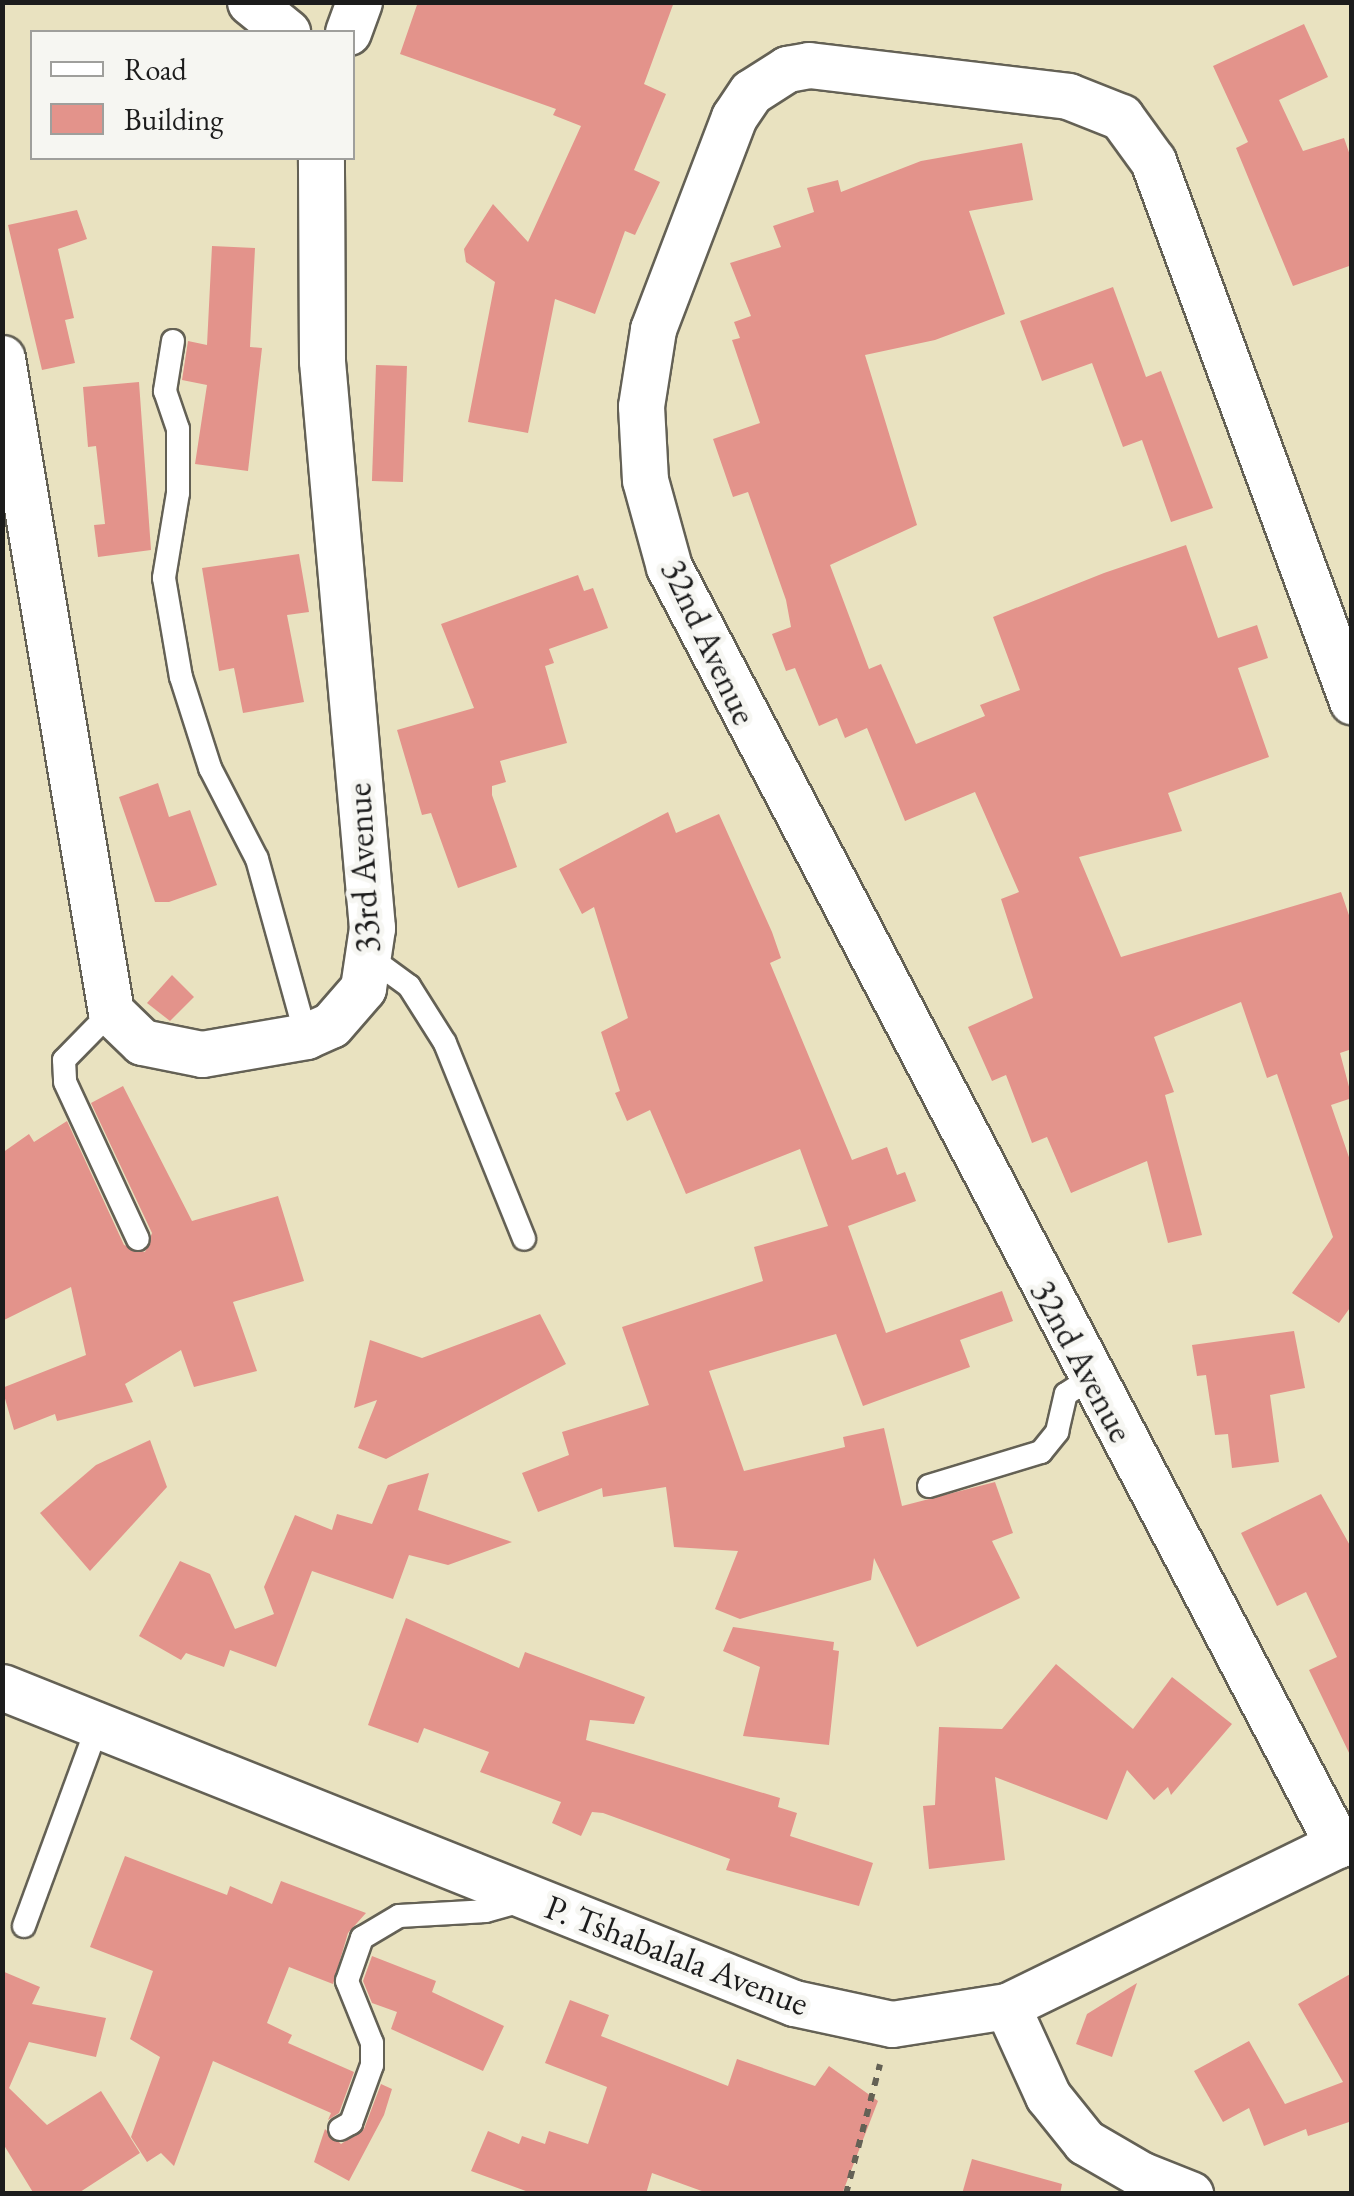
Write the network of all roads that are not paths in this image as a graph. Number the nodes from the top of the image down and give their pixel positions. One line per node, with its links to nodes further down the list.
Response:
1 (250, 2): 3 (street)
2 (359, 2): 4 (street)
3 (285, 30)
4 (349, 30)
5 (321, 160): 9 (street, 33rd Avenue)
6 (173, 342): 11 (lane)
7 (2, 358): 10 (street)
8 (1352, 701): 14 (street, 32nd Avenue)
9 (372, 959): 11 (street, 33rd Avenue); 13 (lane)
10 (111, 1012): 11 (street, 33rd Avenue); 12 (lane)
11 (306, 1036)
12 (138, 1238)
13 (524, 1239)
14 (1092, 1378): 15 (lane); 18 (street, 32nd Avenue)
15 (929, 1486)
16 (2, 1686): 17 (street, P. Tshabalala Avenue)
17 (98, 1725): 19 (street, P. Tshabalala Avenue); 20 (lane)
18 (1345, 1842): 21 (street, P. Tshabalala Avenue)
19 (528, 1899): 21 (street, P. Tshabalala Avenue); 22 (lane)
20 (24, 1926)
21 (1007, 2006): 23 (street)
22 (340, 2129)
23 (1190, 2194)

